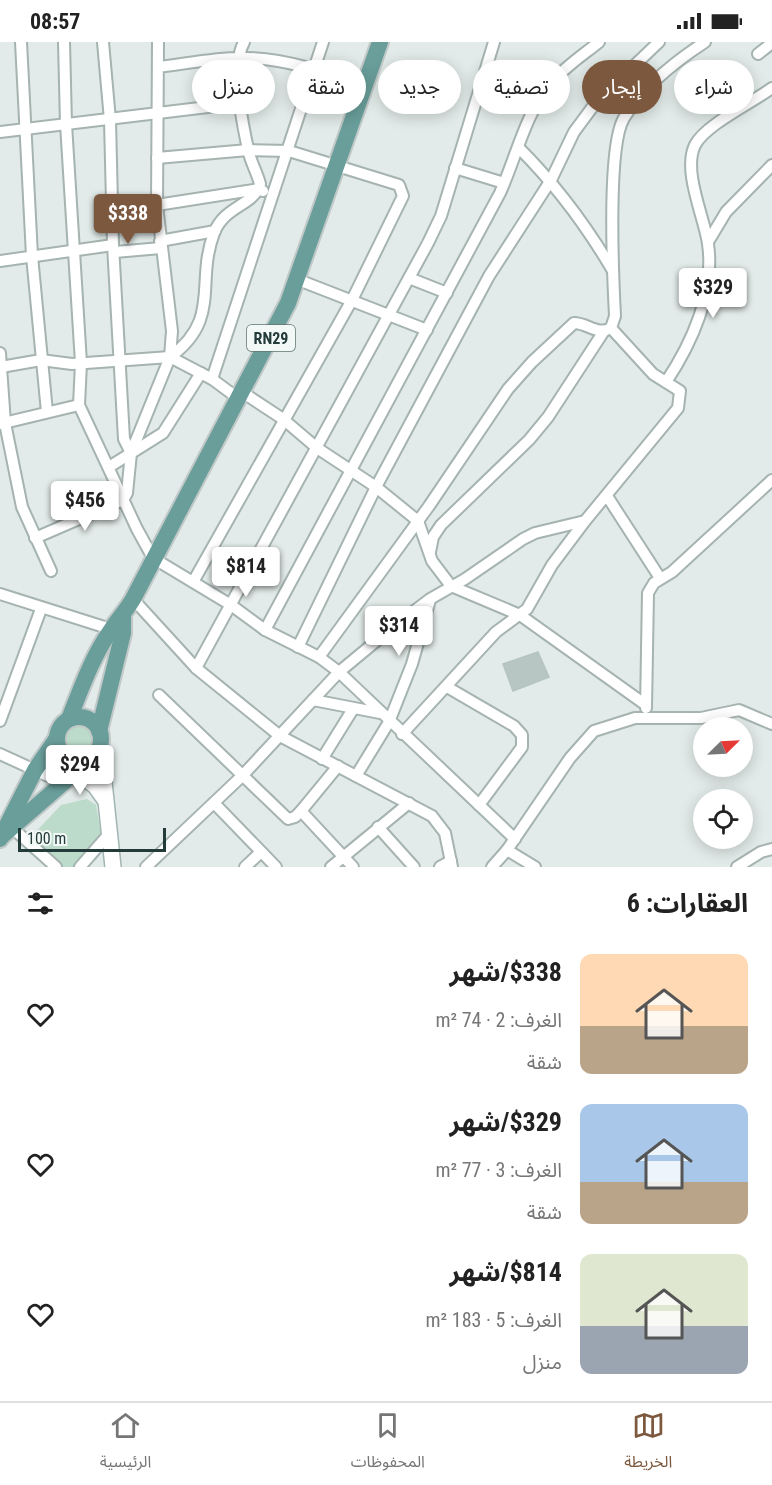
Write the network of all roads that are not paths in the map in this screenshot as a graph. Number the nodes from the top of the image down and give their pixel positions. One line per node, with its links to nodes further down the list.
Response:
1 (21, 42): 27 (street)
2 (64, 42): 26 (street)
3 (103, 42): 25 (street)
4 (158, 42): 17 (street)
5 (244, 42): 14 (street)
6 (323, 42): 15 (street)
7 (380, 42): 18 (main road, RN29)
8 (494, 42): 35 (street)
9 (598, 42): 29 (street)
10 (659, 42): 36 (street)
11 (705, 42): 48 (street)
12 (772, 43): 13 (street)
13 (758, 54)
14 (238, 58): 16 (street); 17 (street)
15 (317, 60)
16 (287, 63)
17 (158, 67): 21 (street)
18 (366, 82)
19 (772, 88): 42 (street)
20 (192, 109): 21 (street)
21 (155, 114): 25 (street); 32 (street)
22 (243, 114): 30 (street)
23 (300, 114): 31 (street)
24 (355, 114): 34 (main road, RN29)
25 (110, 120): 26 (street); 44 (street)
26 (66, 124): 27 (street); 45 (street)
27 (24, 129): 28 (street); 46 (street)
28 (0, 132)
29 (519, 148): 36 (street); 37 (street)
30 (248, 150): 31 (street); 32 (street); 38 (street)
31 (289, 151): 34 (street); 39 (street)
32 (157, 158): 40 (street)
33 (772, 165): 42 (street)
34 (336, 166): 50 (main road, RN29); 52 (street)
35 (455, 168): 37 (street); 49 (street)
36 (551, 180): 48 (street); 75 (street)
37 (504, 183): 51 (street)
38 (259, 189): 39 (street); 40 (street); 41 (street)
39 (271, 196): 63 (street)
40 (157, 205): 43 (street)
41 (215, 231): 43 (street); 57 (street)
42 (708, 242): 64 (street)
43 (161, 245): 44 (street); 57 (street)
44 (114, 249): 45 (street); 59 (street)
45 (72, 251): 46 (street); 60 (street)
46 (32, 256): 47 (street); 58 (street)
47 (0, 261)
48 (613, 272): 55 (street)
49 (409, 278): 51 (street); 53 (street)
50 (296, 279): 52 (street); 65 (main road, RN29)
51 (447, 293): 54 (street)
52 (352, 300): 53 (street); 68 (street)
53 (390, 316): 54 (street); 70 (street)
54 (427, 330): 73 (street)
55 (607, 330): 64 (street); 78 (street); 81 (street)
56 (0, 353): 61 (street)
57 (170, 357): 59 (street); 62 (street); 71 (street)
58 (41, 360): 60 (street); 61 (street); 67 (street)
59 (121, 360): 60 (street); 71 (street)
60 (81, 363): 66 (street)
61 (2, 367): 69 (street)
62 (201, 374): 63 (street); 71 (street)
63 (212, 379): 65 (street)
64 (666, 382): 76 (street)
65 (240, 396): 68 (street); 82 (main road, RN29)
66 (79, 405): 67 (street); 72 (street)
67 (47, 412): 69 (street)
68 (283, 419): 70 (street); 85 (street)
69 (3, 423): 80 (street)
70 (317, 448): 73 (street); 90 (street)
71 (131, 453): 72 (street); 77 (street)
72 (109, 467): 77 (street)
73 (351, 470): 75 (street); 94 (street)
74 (772, 480): 84 (street)
75 (376, 487): 78 (street); 95 (street)
76 (607, 496): 79 (street); 84 (street)
77 (123, 500): 80 (street); 82 (street)
78 (418, 520): 81 (street); 96 (street)
79 (585, 520): 86 (street); 92 (street)
80 (35, 538): 83 (street)
81 (430, 554): 86 (street)
82 (153, 558): 85 (street); 88 (main road, RN29)
83 (51, 571)
84 (660, 578): 102 (street)
85 (193, 582): 90 (street)
86 (451, 586): 89 (street); 92 (street)
87 (0, 594): 91 (street)
88 (133, 599): 93 (main road, RN29); 97 (street)
89 (430, 599): 98 (street); 108 (street)
90 (231, 605): 94 (street); 97 (street)
91 (41, 609): 93 (street); 107 (street)
92 (520, 615): 99 (street); 102 (street)
93 (119, 626): 106 (main road, RN29); 113 (main road, RN29)
94 (265, 630): 95 (street)
95 (298, 647): 96 (street)
96 (319, 657): 98 (street)
97 (196, 668): 111 (street)
98 (339, 672): 101 (street); 104 (street)
99 (447, 687): 110 (street); 125 (street)
100 (159, 694): 119 (street)
101 (313, 700): 103 (street); 111 (street)
102 (646, 705): 105 (street)
103 (353, 709): 104 (street); 115 (street)
104 (380, 712): 108 (street)
105 (646, 717): 109 (street); 130 (street)
106 (69, 719): 112 (main road, RN29); 113 (main road)
107 (0, 721)
108 (389, 722): 110 (street); 120 (street)
109 (772, 724)
110 (402, 734): 125 (street)
111 (280, 736): 115 (street); 119 (street)
112 (57, 738): 116 (main road); 118 (main road, RN29)
113 (100, 738): 116 (main road); 122 (street)
114 (0, 753): 118 (street)
115 (322, 759): 117 (street)
116 (79, 766): 121 (main road); 122 (street)
117 (338, 766): 120 (street); 126 (street)
118 (35, 770): 121 (street); 128 (main road, RN29)
119 (242, 776): 123 (street); 126 (street)
120 (356, 776): 124 (street)
121 (63, 783): 128 (main road)
122 (105, 800): 129 (street)
123 (214, 803): 133 (street); 139 (street)
124 (409, 803): 127 (street); 135 (street)
125 (479, 805): 130 (street)
126 (301, 811): 134 (street)
127 (378, 827): 134 (street); 144 (street)
128 (5, 832): 136 (street)
129 (108, 835): 137 (street); 138 (street)
130 (515, 839): 132 (street)
131 (772, 849): 148 (street)
132 (507, 850): 146 (street); 147 (street)
133 (261, 852): 140 (street); 141 (street)
134 (343, 855): 142 (street); 143 (street)
135 (452, 864): 145 (street)
136 (56, 867)
137 (80, 867)
138 (113, 867)
139 (146, 867)
140 (245, 867)
141 (276, 867)
142 (331, 867)
143 (353, 867)
144 (414, 867)
145 (440, 867)
146 (492, 867)
147 (535, 867)
148 (736, 867)

